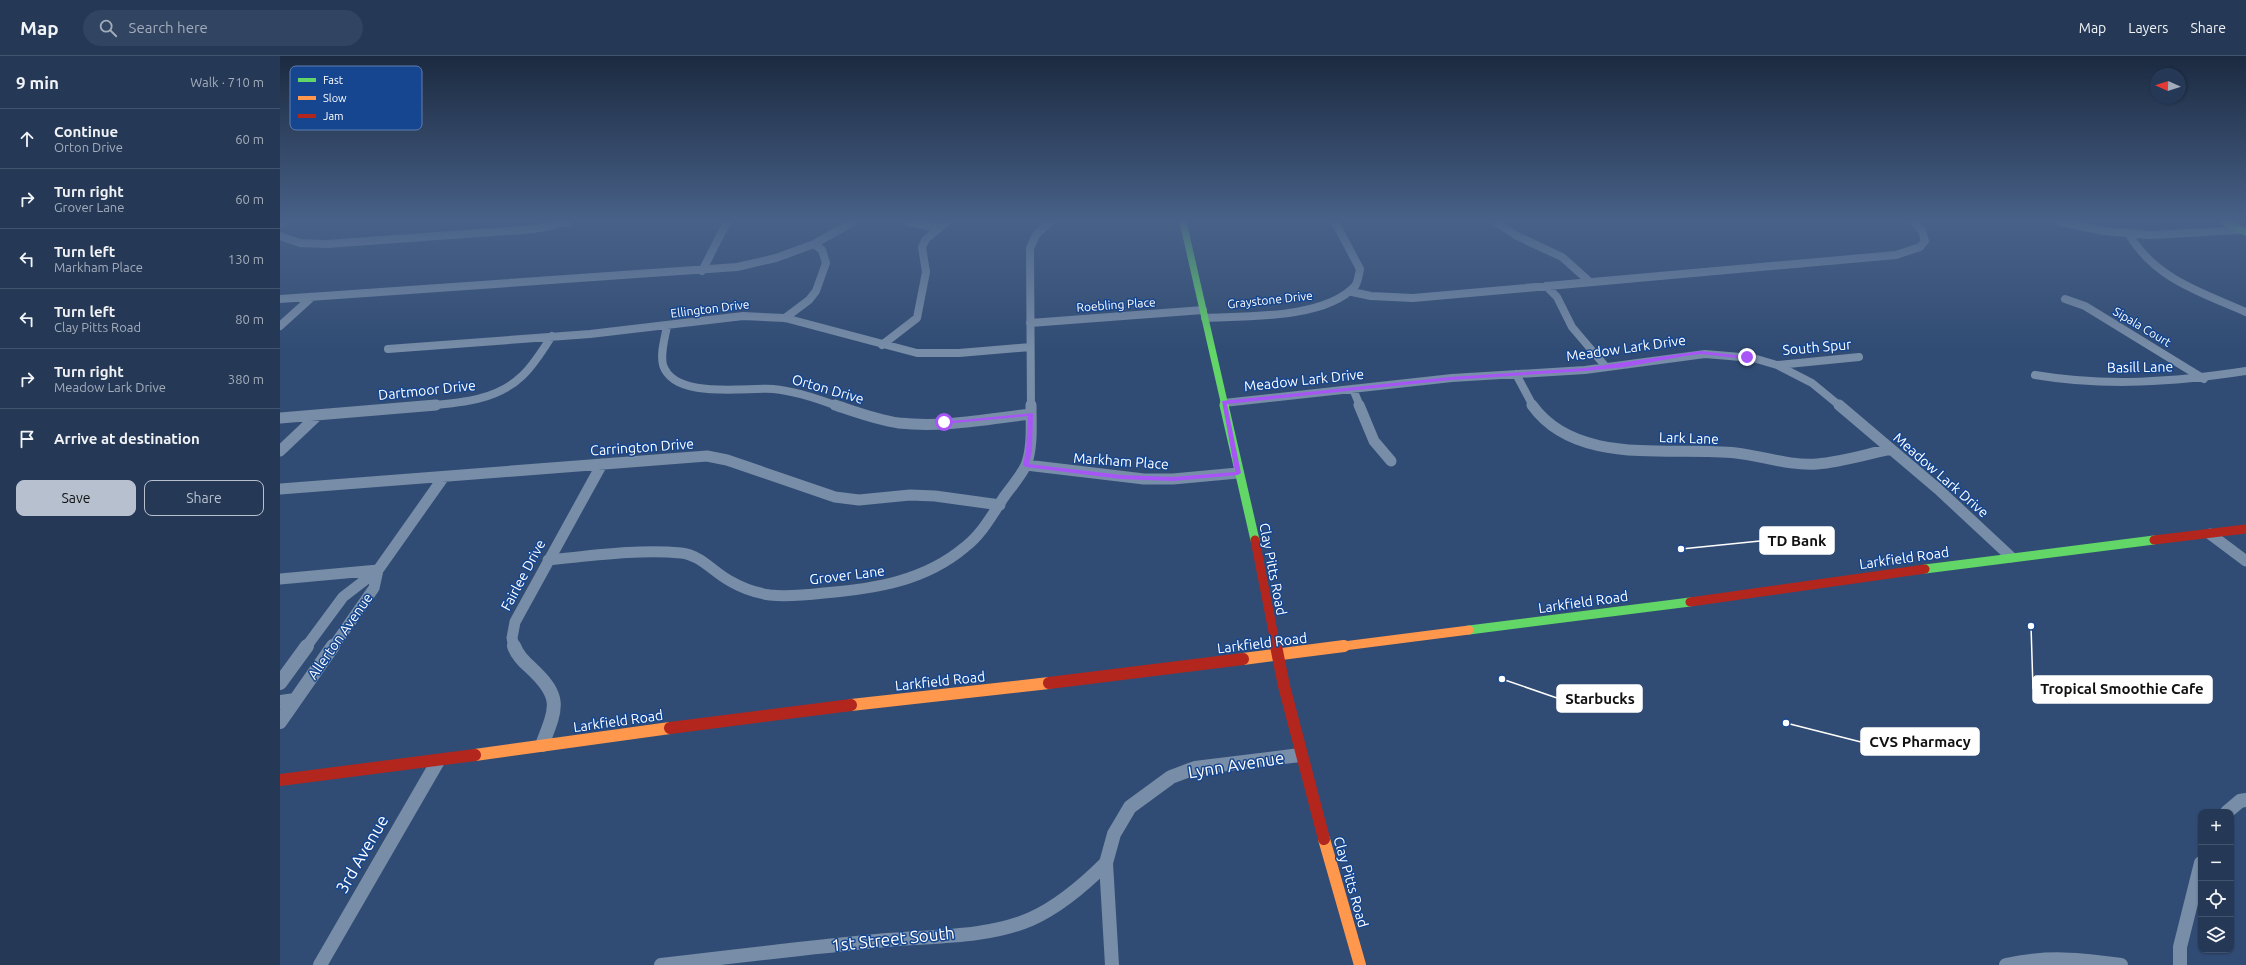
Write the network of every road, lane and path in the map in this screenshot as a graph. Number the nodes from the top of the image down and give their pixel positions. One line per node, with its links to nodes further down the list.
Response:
1 (705, 264): 11 (street)
2 (749, 264): 11 (street)
3 (825, 264): 20 (street)
4 (925, 264): 25 (street)
5 (1030, 264): 21 (street, Grover Lane)
6 (1193, 264): 19 (main road, Clay Pitts Road)
7 (1358, 264): 14 (street)
8 (1570, 264): 12 (street)
9 (1789, 264): 12 (street)
10 (2153, 264): 18 (street)
11 (702, 270): 15 (street)
12 (1590, 282): 13 (street)
13 (1546, 286): 14 (street); 30 (street)
14 (1352, 292): 19 (street, Graystone Drive)
15 (312, 297): 16 (street); 22 (street)
16 (280, 299)
17 (2065, 299): 34 (street, Sipala Court)
18 (2246, 312)
19 (1204, 314): 21 (street, Roebling Place); 36 (main road, Clay Pitts Road)
20 (785, 318): 23 (street, Ellington Drive); 25 (street, Ellington Drive)
21 (1030, 323): 26 (street, Grover Lane)
22 (280, 326)
23 (667, 326): 24 (street, Ellington Drive); 37 (street, Orton Drive)
24 (552, 336): 27 (street, Ellington Drive); 38 (street, Dartmoor Drive)
25 (882, 345): 26 (street, Ellington Drive)
26 (1030, 347): 37 (street, Grover Lane)
27 (388, 349)
28 (1859, 357): 29 (street, South Spur)
29 (1776, 365): 30 (street, Meadow Lark Drive); 40 (street, Meadow Lark Drive)
30 (1606, 367): 32 (street, Meadow Lark Drive)
31 (2246, 371): 34 (street, Basill Lane)
32 (1516, 374): 35 (street, Meadow Lark Drive); 40 (street, Lark Lane)
33 (2034, 375): 34 (street, Basill Lane)
34 (2204, 379)
35 (1353, 389): 36 (street, Meadow Lark Drive); 42 (street)
36 (1224, 402): 45 (main road, Clay Pitts Road)
37 (1031, 414): 44 (street, Grover Lane)
38 (318, 415): 39 (street, Dartmoor Drive); 41 (street)
39 (280, 418)
40 (1891, 449): 51 (street, Meadow Lark Drive)
41 (280, 451)
42 (1391, 461)
43 (602, 464): 46 (street, Carrington Drive); 48 (street, Carrington Drive); 52 (street, Fairlee Drive)
44 (1026, 465): 45 (street, Markham Place); 48 (street, Grover Lane)
45 (1238, 473): 56 (main road, Clay Pitts Road)
46 (444, 478): 47 (street, Carrington Drive); 54 (street, Allerton Avenue)
47 (280, 489)
48 (1000, 505): 52 (street, Grover Lane)
49 (2246, 529): 50 (main road, Larkfield Road)
50 (2210, 534): 51 (main road, Larkfield Road); 53 (street)
51 (2011, 557): 56 (main road, Larkfield Road)
52 (548, 560): 61 (street, Fairlee Drive)
53 (2246, 561)
54 (378, 570): 55 (street); 57 (street, Allerton Avenue); 58 (street, Allerton Avenue)
55 (280, 579)
56 (1277, 655): 61 (main road, Larkfield Road); 62 (main road, Clay Pitts Road)
57 (280, 683)
58 (295, 700): 59 (street); 60 (street, Allerton Avenue)
59 (280, 702)
60 (280, 722)
61 (542, 745): 63 (main road, Larkfield Road)
62 (1300, 755): 67 (street, Lynn Avenue); 72 (main road, Clay Pitts Road)
63 (438, 761): 64 (main road, Larkfield Road); 69 (street, 3rd Avenue)
64 (280, 780)
65 (2246, 800): 66 (street)
66 (2231, 809)
67 (1106, 863): 70 (street, 1st Street South); 71 (street, Lynn Avenue)
68 (2198, 875): 75 (street)
69 (320, 965)
70 (661, 965)
71 (1112, 965)
72 (1360, 965)
73 (2006, 965): 74 (street)
74 (2121, 965)
75 (2180, 965)

